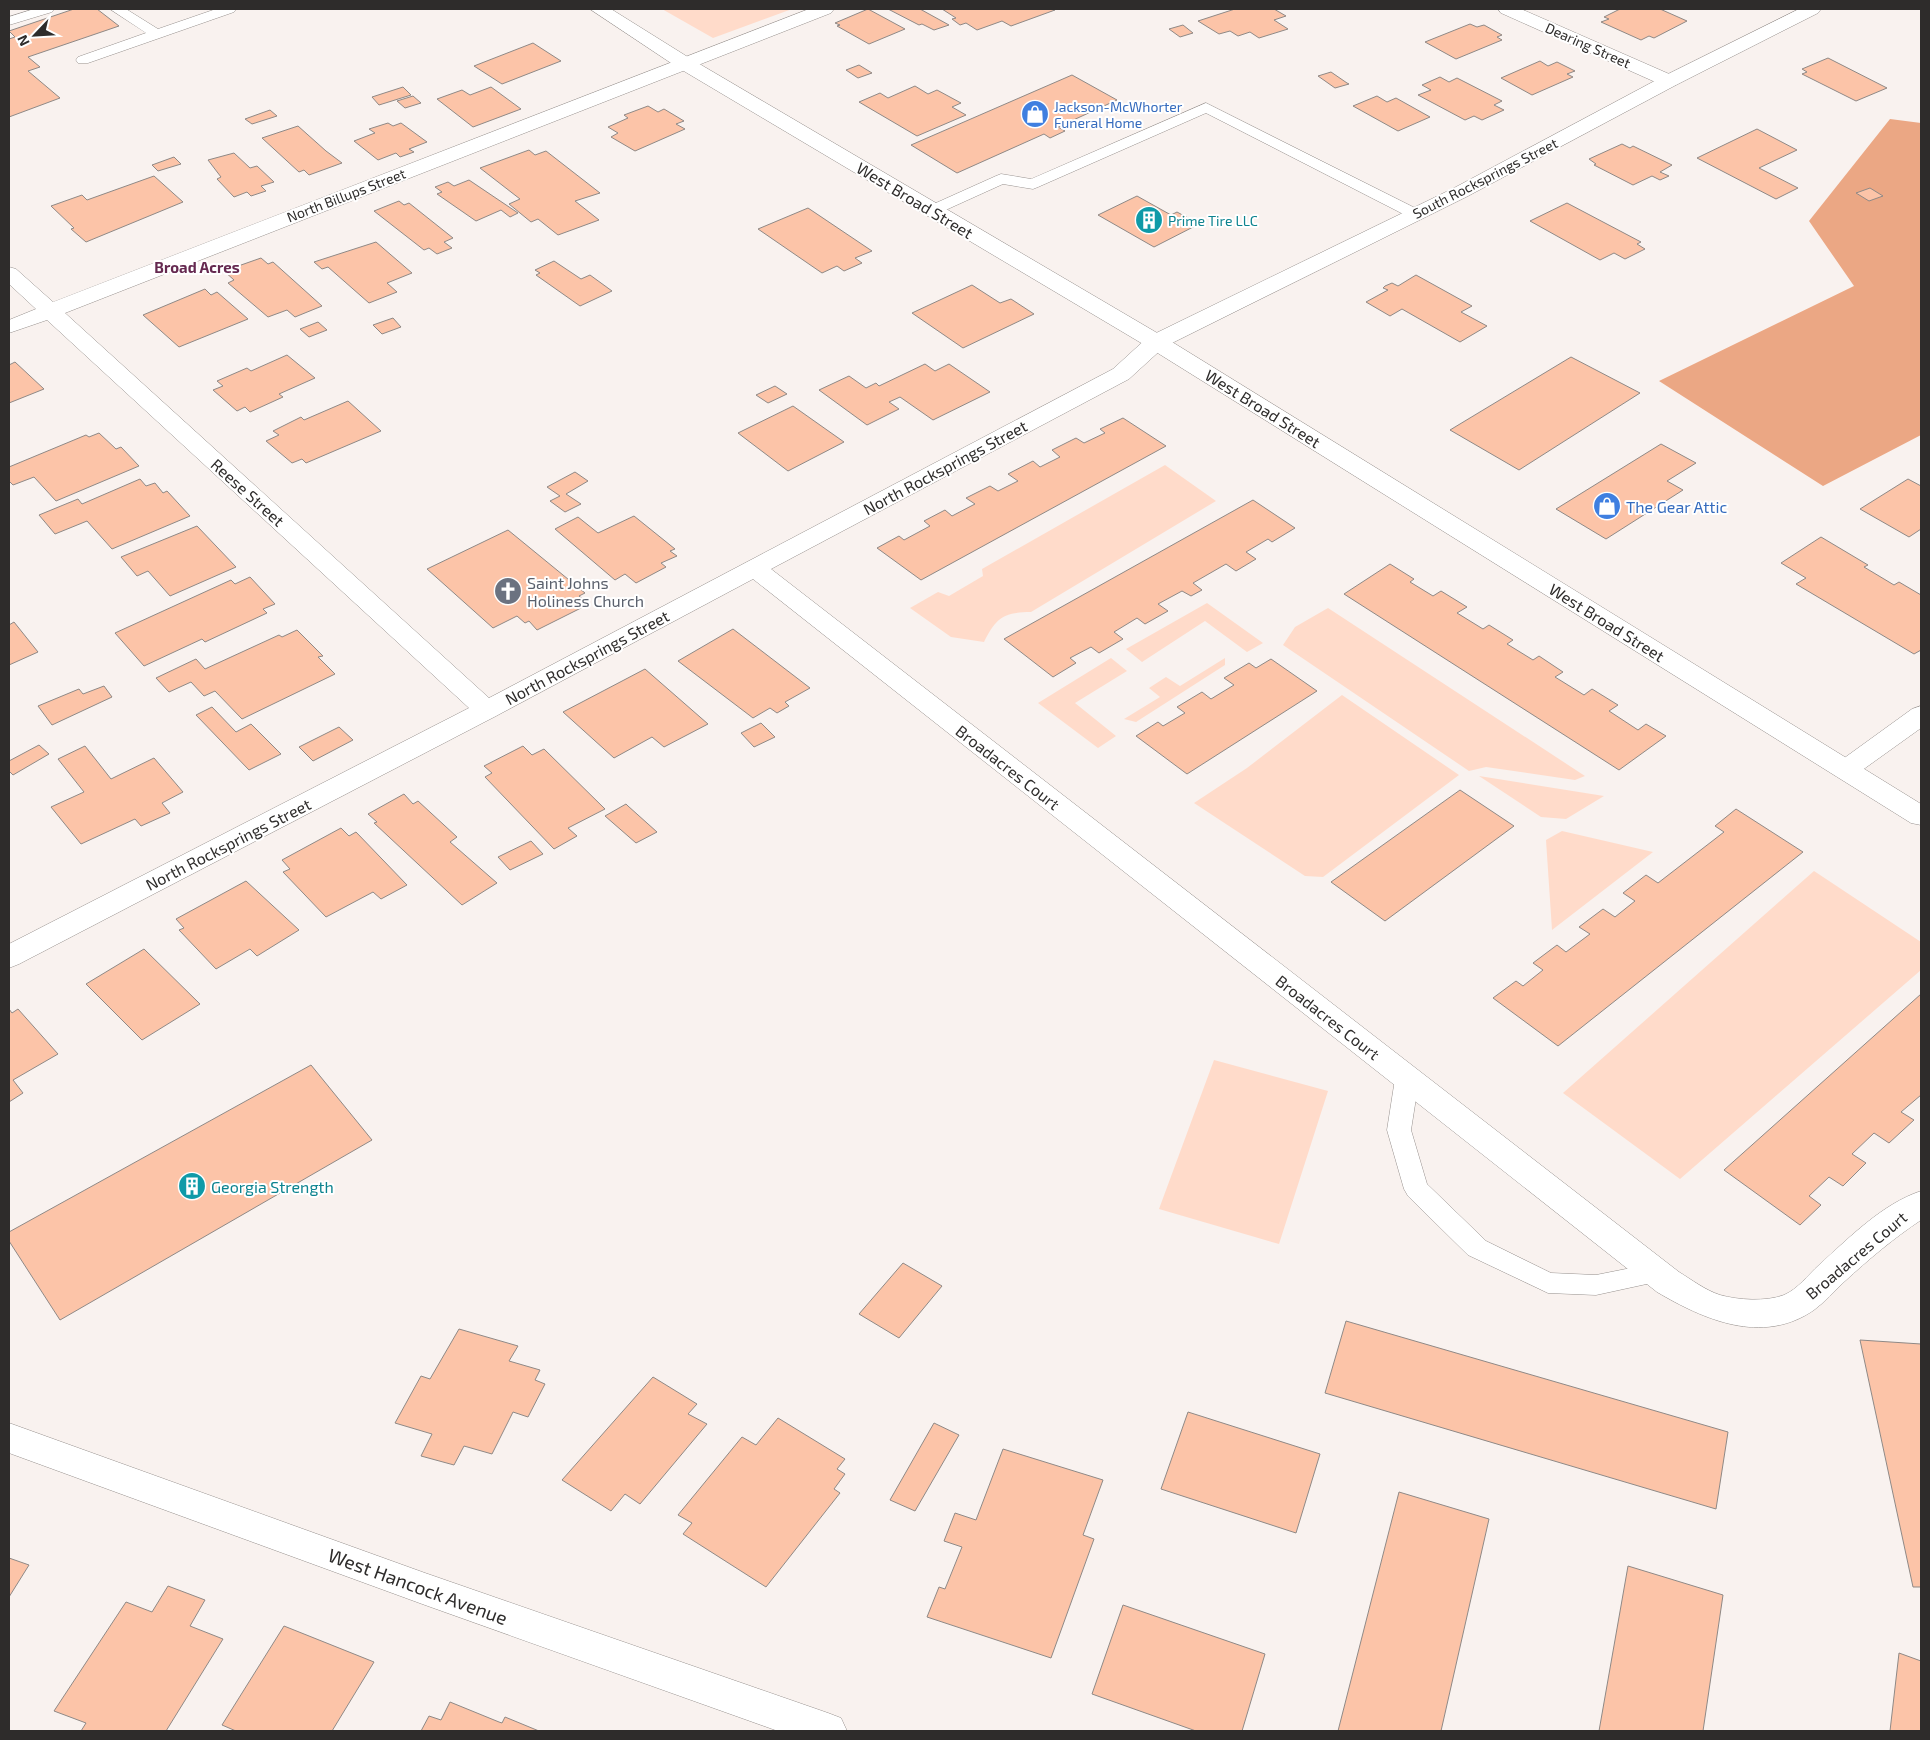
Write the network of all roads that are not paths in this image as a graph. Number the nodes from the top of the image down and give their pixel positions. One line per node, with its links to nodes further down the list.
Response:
1 (47, 9): 8 (lane)
2 (117, 9): 9 (lane)
3 (229, 9): 9 (lane)
4 (599, 9): 11 (street, West Broad Street)
5 (825, 9): 11 (street, North Billups Street)
6 (1507, 9): 12 (street, Dearing Street)
7 (1812, 9): 12 (street, South Rocksprings Street)
8 (9, 21)
9 (157, 34): 10 (lane)
10 (82, 60)
11 (684, 63): 13 (street, West Broad Street); 16 (street, North Billups Street)
12 (1668, 81): 14 (street, South Rocksprings Street)
13 (933, 210): 14 (lane); 18 (street, West Broad Street)
14 (1415, 214): 18 (street, South Rocksprings Street)
15 (9, 273): 16 (street, Reese Street)
16 (50, 311): 17 (street, North Billups Street); 20 (street, Reese Street)
17 (9, 327)
18 (1156, 342): 19 (street, North Rocksprings Street); 22 (street, West Broad Street)
19 (754, 568): 20 (street, North Rocksprings Street); 25 (street, Broadacres Court)
20 (487, 710): 24 (street, North Rocksprings Street)
21 (1921, 715): 22 (street)
22 (1845, 770): 23 (street, West Broad Street)
23 (1921, 816)
24 (9, 957)
25 (1408, 1079): 27 (street, Broadacres Court); 27 (lane)
26 (1921, 1204): 27 (street, Broadacres Court)
27 (1656, 1273)
28 (9, 1438): 29 (street, West Hancock Avenue)
29 (828, 1731)

